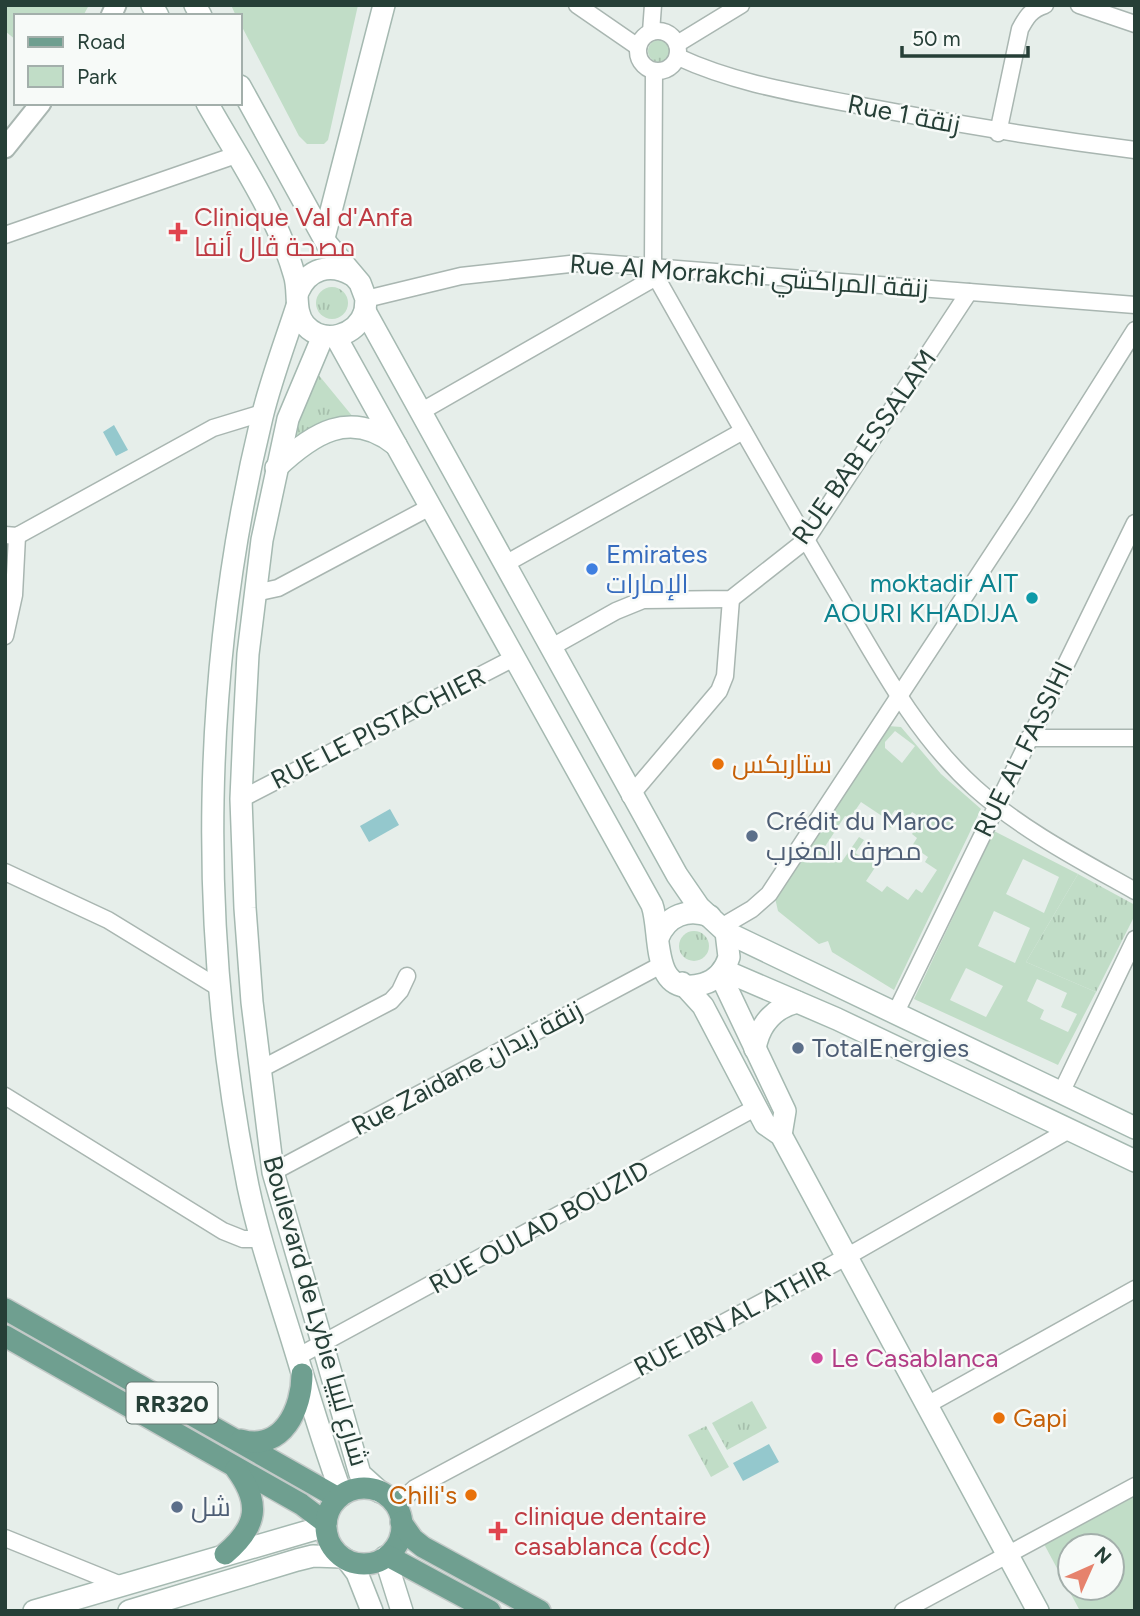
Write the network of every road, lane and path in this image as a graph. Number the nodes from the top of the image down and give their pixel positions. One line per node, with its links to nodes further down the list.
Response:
1 (384, 5): 20 (main road)
2 (577, 5): 9 (street)
3 (653, 5): 8 (street)
4 (741, 5): 10 (street)
5 (1045, 5): 15 (street)
6 (1079, 5): 7 (street)
7 (1135, 24)
8 (651, 32): 9 (street); 10 (street)
9 (638, 47): 11 (street)
10 (678, 50): 11 (street); 15 (street, Rue 1 زنقة)
11 (654, 71): 21 (street)
12 (242, 90): 20 (main road)
13 (39, 105): 16 (street)
14 (208, 105): 18 (main road)
15 (998, 132): 17 (street, Rue 1 زنقة)
16 (5, 148)
17 (1135, 150)
18 (236, 155): 19 (street); 24 (main road)
19 (5, 235)
20 (324, 238): 22 (main road)
21 (655, 272): 23 (street, Rue Al Morrakchi زنقة المراكشي); 25 (street, Rue Al Morrakchi زنقة المراكشي); 29 (street); 31 (street)
22 (352, 275): 24 (main road); 25 (main road)
23 (969, 292): 26 (street, Rue Al Morrakchi زنقة المراكشي); 37 (street, RUE BAB ESSALAM)
24 (298, 299): 28 (main road); 30 (main road, Boulevard de Lybie شارع ليبيا)
25 (365, 305): 28 (main road); 29 (main road)
26 (1135, 305)
27 (1135, 330): 46 (street)
28 (329, 336): 32 (main road); 33 (main road, Boulevard de Lybie شارع ليبيا)
29 (422, 411): 40 (main road)
30 (262, 413): 36 (street); 61 (main road, Boulevard de Lybie شارع ليبيا)
31 (743, 431): 37 (street); 40 (street)
32 (398, 446): 33 (main road); 34 (main road)
33 (276, 468): 41 (main road, Boulevard de Lybie شارع ليبيا)
34 (432, 506): 41 (street); 45 (main road)
35 (1135, 523): 38 (street, RUE AL FASSIHI)
36 (11, 535): 43 (street)
37 (806, 540): 42 (street, RUE BAB ESSALAM); 46 (street)
38 (1118, 559): 39 (street); 47 (street, RUE AL FASSIHI)
39 (1135, 559)
40 (505, 564): 44 (main road)
41 (255, 593): 50 (main road, Boulevard de Lybie شارع ليبيا)
42 (731, 599): 44 (street); 49 (street)
43 (5, 636)
44 (550, 648): 49 (main road)
45 (514, 657): 50 (street, RUE LE PISTACHIER); 55 (main road)
46 (897, 695): 51 (street); 54 (street)
47 (1029, 738): 48 (street); 51 (street, RUE AL FASSIHI)
48 (1135, 738)
49 (630, 796): 54 (main road)
50 (242, 799): 65 (main road, Boulevard de Lybie شارع ليبيا)
51 (995, 805): 53 (street); 63 (street, RUE AL FASSIHI)
52 (5, 872): 61 (street)
53 (1135, 891)
54 (720, 924): 55 (main road); 58 (main road); 63 (main road)
55 (658, 938): 57 (main road)
56 (1135, 939): 66 (street)
57 (661, 965): 60 (main road); 73 (street, Rue Zaidane زنقة زيدان)
58 (722, 972): 60 (main road); 62 (main road); 64 (main road)
59 (407, 976): 65 (street)
60 (682, 983): 68 (main road)
61 (219, 988): 74 (main road, Boulevard de Lybie شارع ليبيا)
62 (797, 1002): 64 (main road); 70 (main road)
63 (895, 1014): 66 (main road)
64 (755, 1049): 71 (main road)
65 (259, 1070): 73 (main road, Boulevard de Lybie شارع ليبيا)
66 (1060, 1093): 69 (main road)
67 (5, 1096): 74 (street)
68 (755, 1108): 71 (main road); 79 (street, RUE OULAD BOUZID)
69 (1135, 1128)
70 (1069, 1130): 72 (main road); 75 (street, RUE IBN AL ATHIR)
71 (781, 1135): 75 (main road)
72 (1135, 1161)
73 (273, 1172): 79 (main road, Boulevard de Lybie شارع ليبيا)
74 (260, 1239): 80 (main road, Boulevard de Lybie شارع ليبيا)
75 (848, 1256): 81 (main road); 86 (street, RUE IBN AL ATHIR)
76 (1135, 1289): 81 (street)
77 (5, 1310): 82 (main road, RR320)
78 (5, 1336): 83 (main road, RR320)
79 (323, 1344): 80 (street, RUE OULAD BOUZID); 86 (main road, Boulevard de Lybie شارع ليبيا)
80 (299, 1366): 82 (main road); 85 (main road, Boulevard de Lybie شارع ليبيا)
81 (927, 1405): 90 (main road)
82 (235, 1438): 85 (main road, RR320)
83 (235, 1467): 87 (main road, RR320); 89 (main road)
84 (1135, 1486): 90 (street)
85 (340, 1497): 86 (main road); 87 (main road)
86 (392, 1507): 91 (main road); 101 (main road)
87 (326, 1524): 89 (main road); 92 (main road, RR320)
88 (5, 1538): 93 (street)
89 (225, 1554): 93 (main road)
90 (1008, 1555): 102 (street); 103 (main road)
91 (386, 1557): 92 (main road); 95 (main road); 99 (main road)
92 (345, 1559): 94 (main road); 98 (main road)
93 (121, 1585): 96 (main road)
94 (173, 1604): 97 (main road)
95 (487, 1609): 100 (main road)
96 (34, 1611)
97 (129, 1611)
98 (372, 1611)
99 (402, 1611)
100 (459, 1611)
101 (540, 1611)
102 (903, 1611)
103 (1038, 1611)

